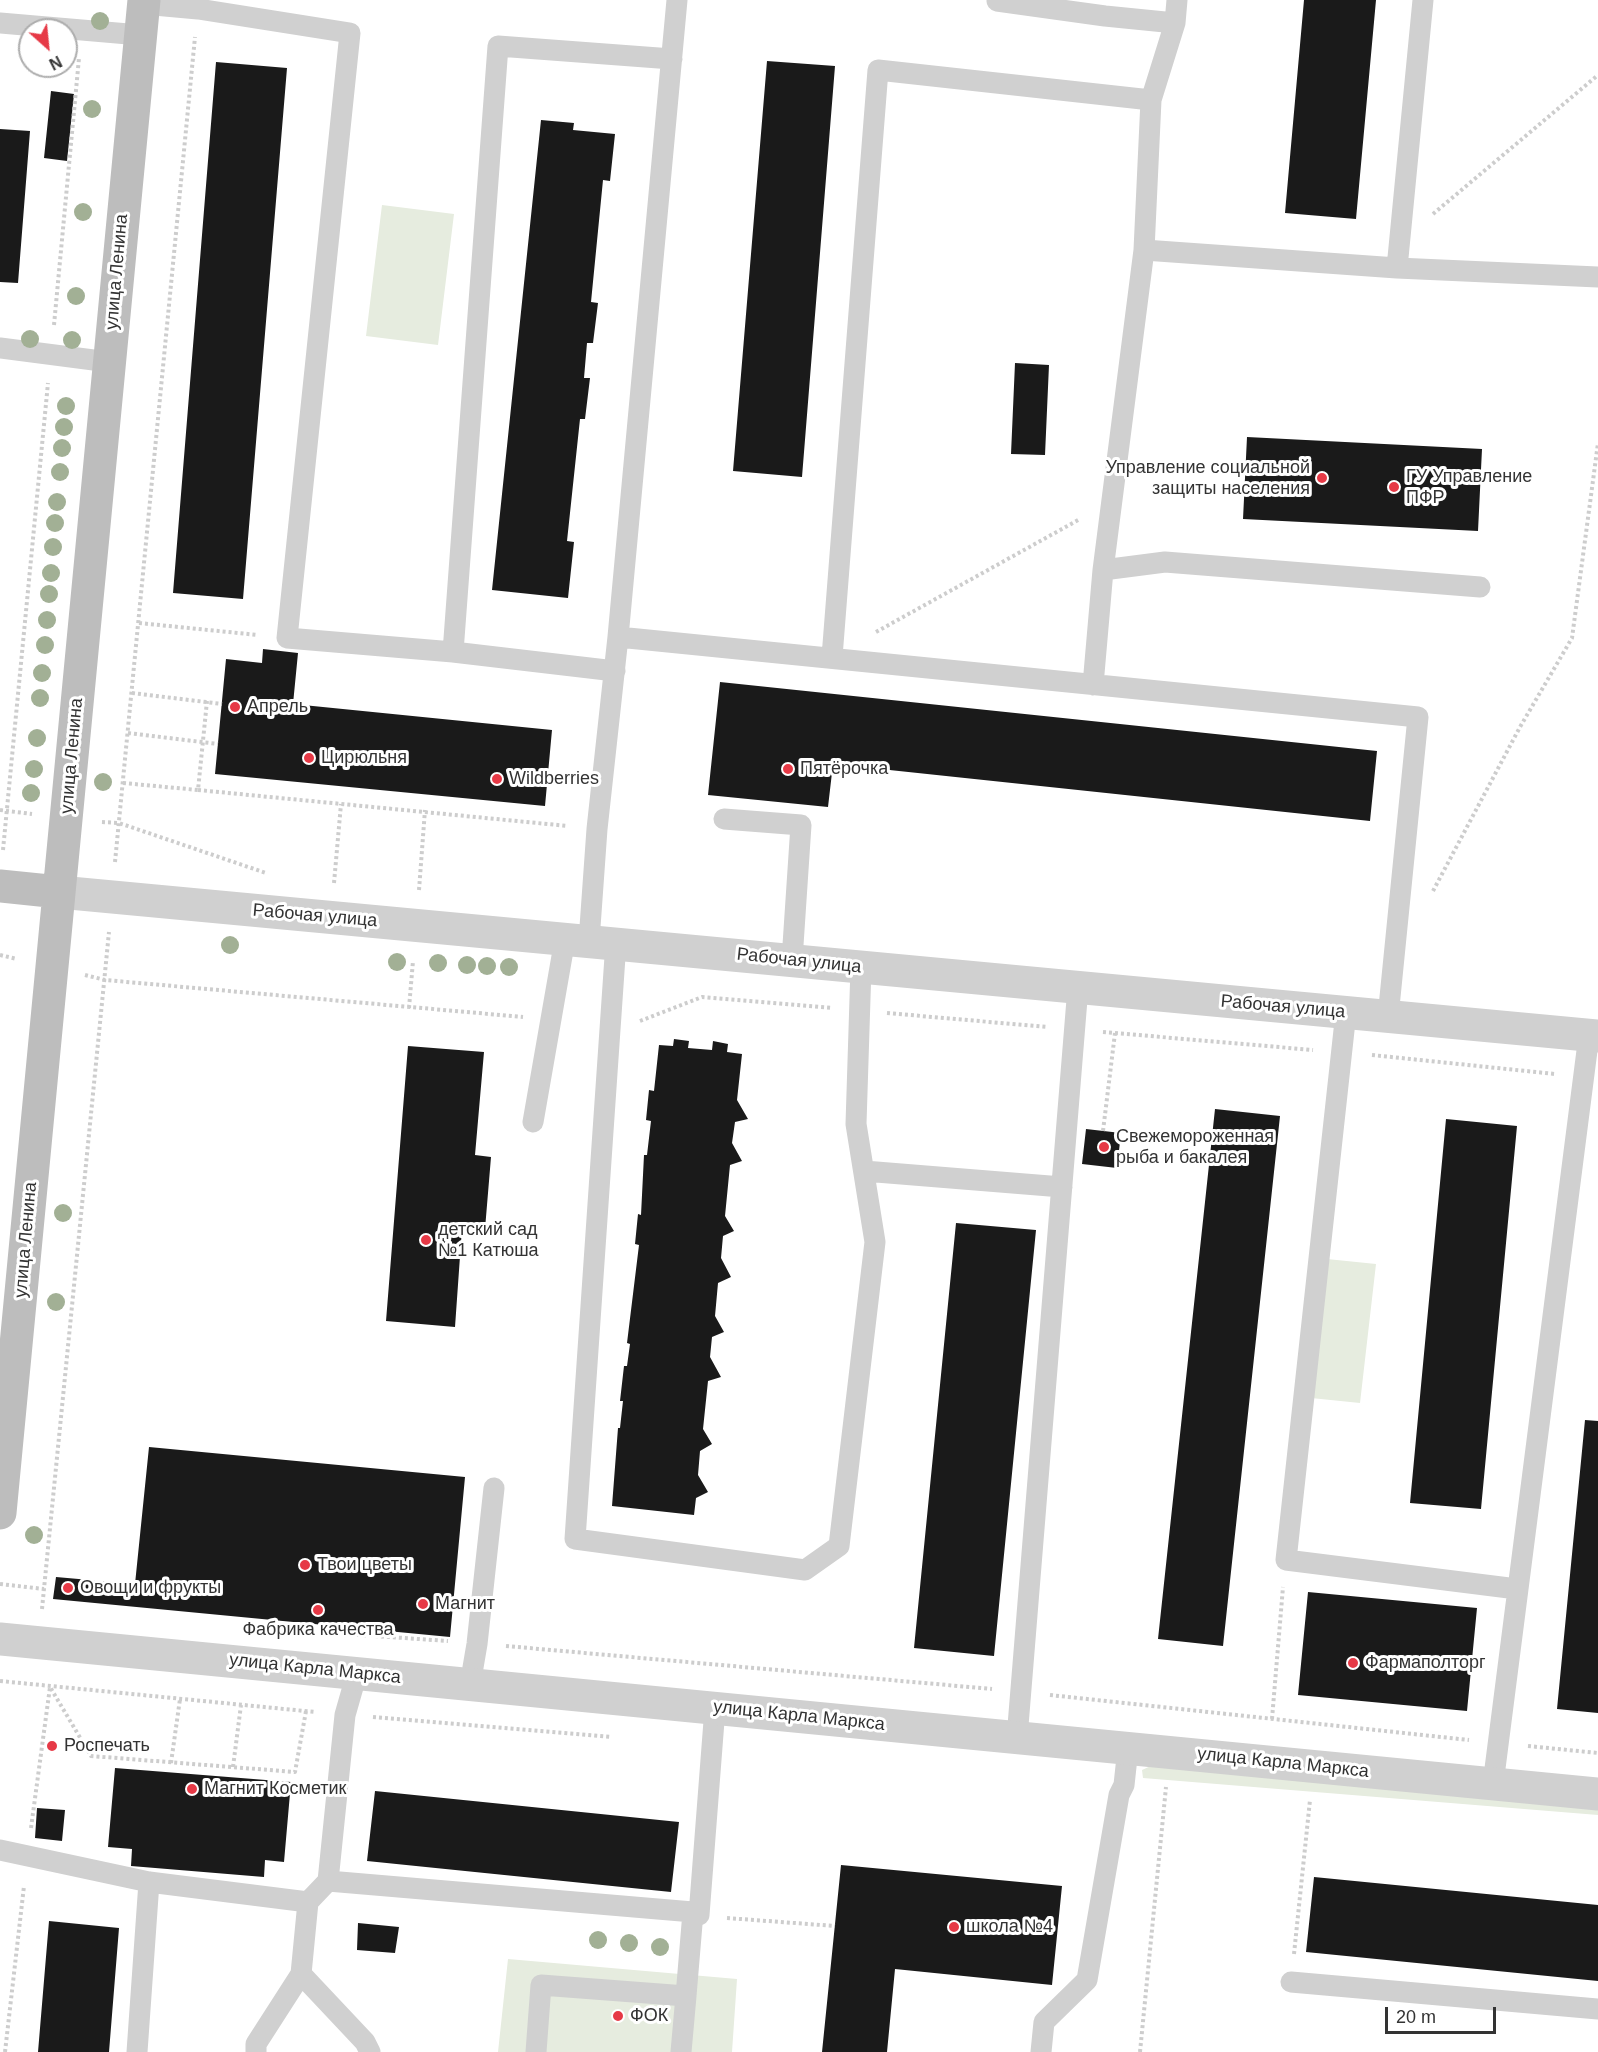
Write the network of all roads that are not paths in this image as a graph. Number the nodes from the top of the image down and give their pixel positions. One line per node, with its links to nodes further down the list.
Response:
1 (678, 0): 8 (lane)
2 (1177, 0): 7 (lane)
3 (1423, 0): 11 (lane)
4 (997, 1): 7 (lane)
5 (142, 13): 6 (lane); 14 (street, улица Ленина); 18 (lane)
6 (0, 23)
7 (1175, 23): 9 (lane)
8 (672, 59): 17 (lane); 18 (lane)
9 (1151, 100): 10 (lane); 19 (lane)
10 (1144, 250): 11 (lane); 15 (lane)
11 (1397, 268): 12 (lane)
12 (1598, 277)
13 (0, 348): 14 (lane)
14 (109, 362): 24 (street, улица Ленина)
15 (1103, 570): 16 (lane); 21 (lane)
16 (1479, 587)
17 (618, 637): 19 (lane); 20 (lane)
18 (453, 652): 20 (lane)
19 (832, 657): 21 (lane)
20 (615, 671): 25 (lane)
21 (1093, 686): 30 (lane)
22 (724, 819): 26 (lane)
23 (0, 886): 24 (street, Рабочая улица)
24 (59, 892): 25 (street, Рабочая улица); 36 (street, улица Ленина)
25 (590, 941): 26 (street, Рабочая улица); 32 (lane); 33 (lane)
26 (792, 960): 27 (street, Рабочая улица)
27 (861, 967): 28 (street, Рабочая улица); 33 (lane)
28 (1078, 987): 29 (street, Рабочая улица); 34 (lane)
29 (1346, 1012): 30 (street, Рабочая улица); 37 (lane)
30 (1388, 1017): 31 (street, Рабочая улица)
31 (1594, 1035): 37 (lane)
32 (533, 1122)
33 (864, 1171): 34 (lane)
34 (1062, 1187): 42 (lane)
35 (494, 1488): 40 (lane)
36 (0, 1513)
37 (1517, 1589): 44 (lane)
38 (0, 1639): 39 (street, улица Карла Маркса)
39 (357, 1673): 40 (street, улица Карла Маркса); 47 (lane)
40 (470, 1685): 41 (street, улица Карла Маркса)
41 (715, 1708): 42 (street, улица Карла Маркса); 50 (lane)
42 (1017, 1738): 43 (street, улица Карла Маркса)
43 (1128, 1748): 44 (street, улица Карла Маркса); 60 (lane)
44 (1493, 1784): 45 (street, улица Карла Маркса)
45 (1598, 1794)
46 (0, 1851): 48 (lane)
47 (328, 1881): 49 (lane); 50 (lane)
48 (149, 1882): 49 (lane); 55 (lane)
49 (308, 1902): 51 (lane)
50 (696, 1914): 53 (lane)
51 (301, 1974): 56 (lane); 57 (lane)
52 (1291, 1982): 54 (lane)
53 (686, 1996): 58 (lane); 59 (lane)
54 (1598, 2009)
55 (137, 2052)
56 (256, 2052)
57 (370, 2052)
58 (536, 2052)
59 (681, 2052)
60 (1041, 2052)

